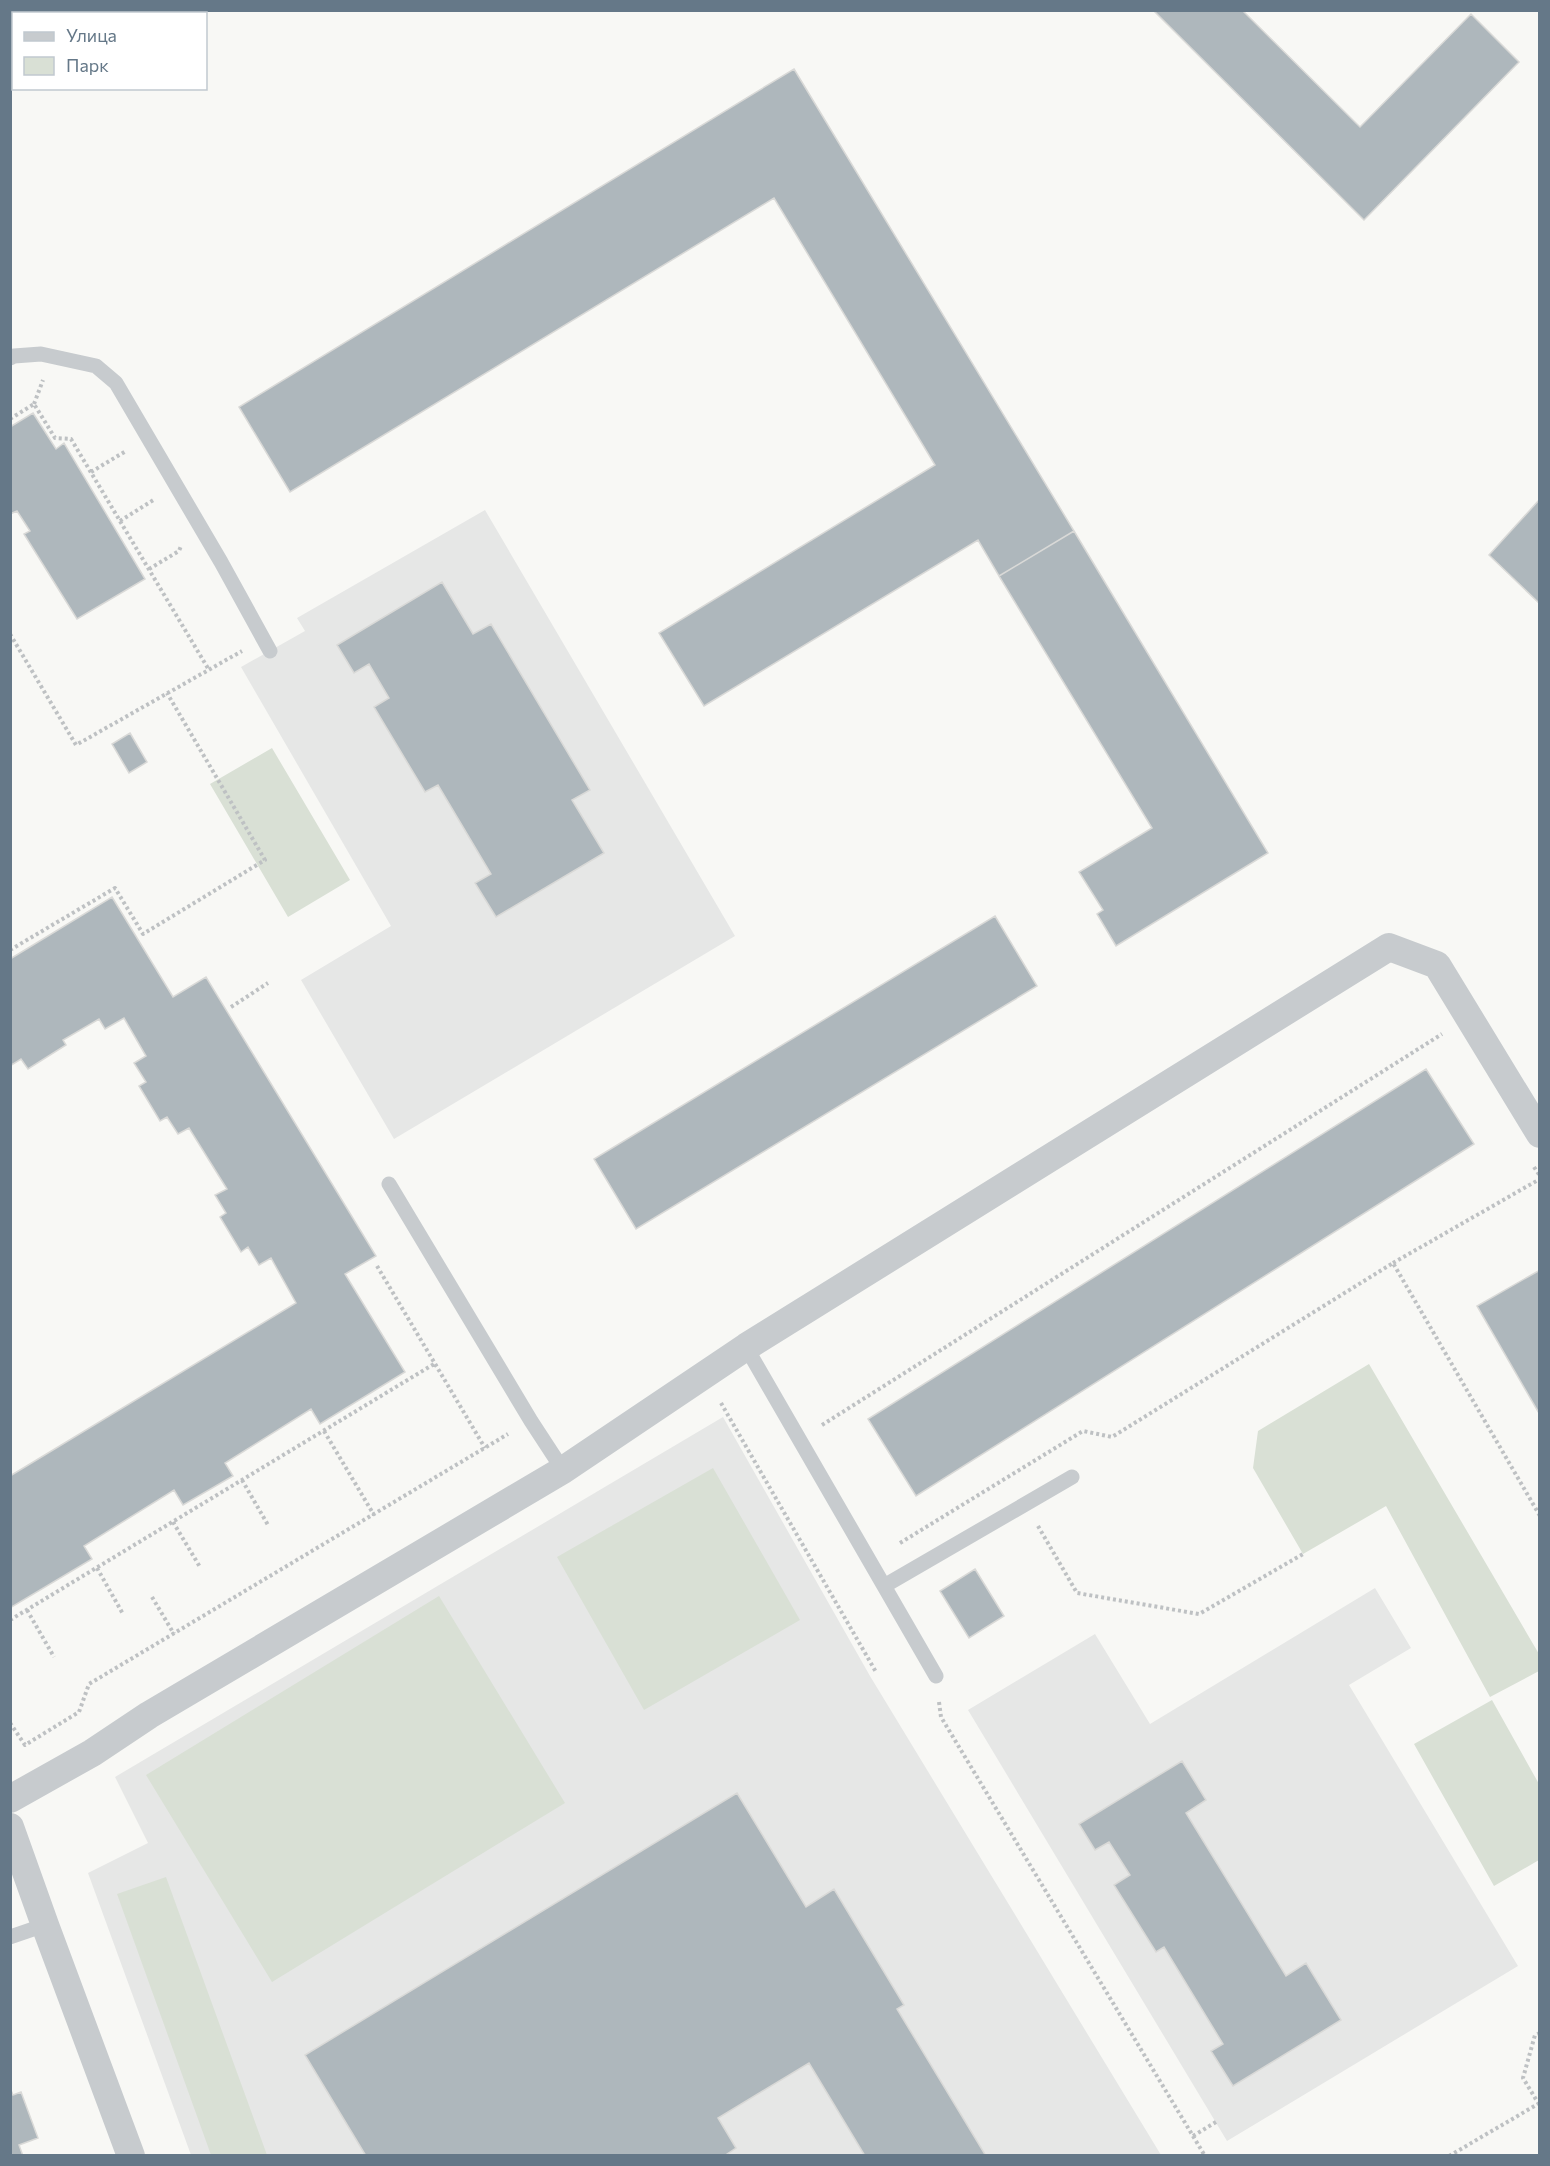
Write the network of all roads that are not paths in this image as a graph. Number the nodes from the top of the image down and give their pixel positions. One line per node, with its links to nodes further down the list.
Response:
1 (10, 358): 2 (lane)
2 (267, 645)
3 (1539, 1134): 5 (street)
4 (388, 1184): 6 (lane)
5 (746, 1347): 6 (street); 8 (lane)
6 (563, 1470): 10 (street)
7 (1072, 1477): 8 (lane)
8 (884, 1586): 9 (lane)
9 (936, 1676)
10 (10, 1799)
11 (10, 1827): 12 (street)
12 (45, 1925): 13 (lane); 14 (street)
13 (10, 1937)
14 (131, 2156)

